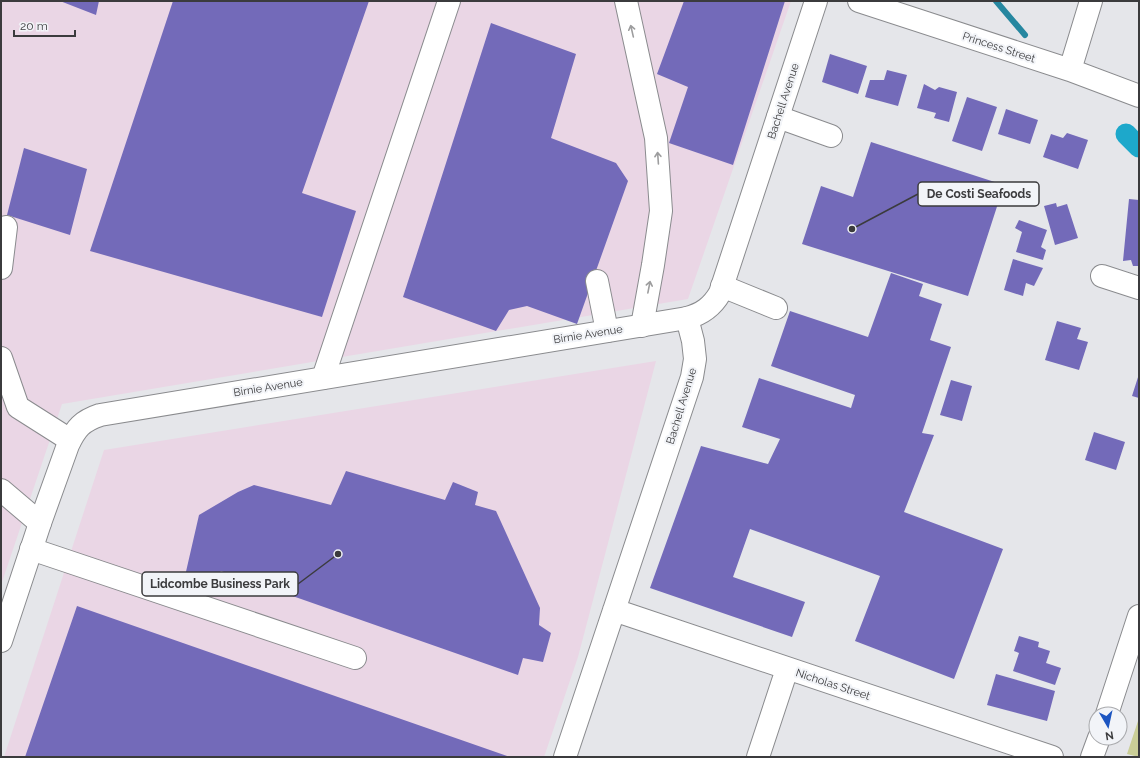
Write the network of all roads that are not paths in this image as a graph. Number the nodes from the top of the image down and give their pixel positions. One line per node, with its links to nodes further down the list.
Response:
1 (449, 1): 21 (street)
2 (626, 1): 18 (street, one-way to 2)
3 (816, 1): 8 (street, Bachell Avenue)
4 (859, 1): 6 (street, Princess Street)
5 (1091, 1): 6 (street)
6 (1070, 70): 7 (street, Princess Street)
7 (1139, 96)
8 (778, 117): 9 (street); 14 (street, Bachell Avenue)
9 (832, 136)
10 (6, 227): 11 (street)
11 (1, 268)
12 (1102, 276): 15 (street)
13 (597, 281): 19 (street)
14 (722, 286): 16 (street); 17 (street, Bachell Avenue)
15 (1139, 288)
16 (776, 308)
17 (687, 318): 18 (street, Birnie Avenue); 26 (street, Bachell Avenue)
18 (642, 326): 19 (street, Birnie Avenue)
19 (607, 331): 21 (street, Birnie Avenue)
20 (1, 358): 22 (street)
21 (323, 378): 22 (street, Birnie Avenue)
22 (70, 440): 24 (street, Birnie Avenue)
23 (1, 490): 24 (street)
24 (40, 523): 25 (street, Birnie Avenue)
25 (31, 549): 28 (street, Birnie Avenue); 29 (street)
26 (614, 610): 30 (street, Nicholas Street); 33 (street, Bachell Avenue)
27 (1139, 616): 31 (street)
28 (1, 641)
29 (355, 658)
30 (787, 669): 34 (street); 35 (street, Nicholas Street)
31 (1110, 706)
32 (1096, 746): 36 (street)
33 (565, 757)
34 (758, 757)
35 (1052, 757)
36 (1092, 757)

